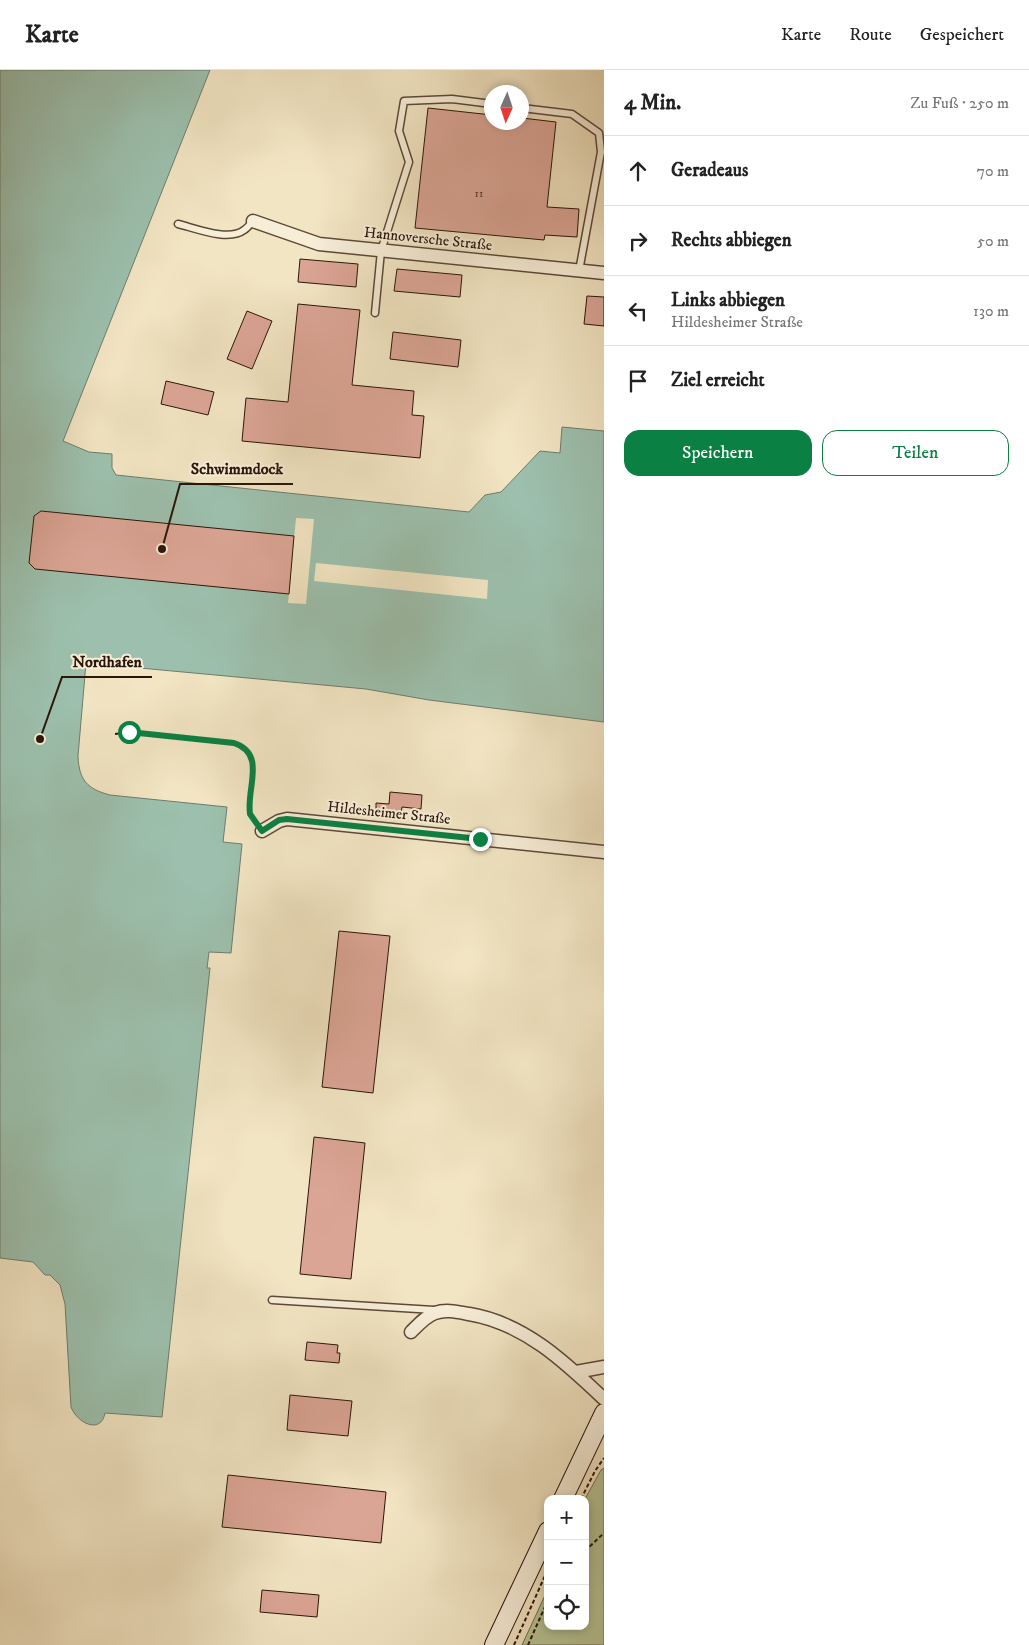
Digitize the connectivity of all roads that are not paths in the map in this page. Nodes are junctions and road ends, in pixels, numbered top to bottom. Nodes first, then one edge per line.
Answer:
1 (484, 103) edge
2 (529, 109) edge
3 (253, 221) joint
4 (178, 224) dead end
5 (382, 251) junction
6 (579, 271) junction
7 (604, 273) edge
8 (375, 313) dead end
9 (262, 831) road end
10 (604, 852) edge
11 (272, 1300) dead end
12 (445, 1311) junction
13 (411, 1332) dead end
14 (604, 1367) edge
15 (576, 1372) junction
16 (604, 1398) edge
17 (604, 1413) edge
18 (565, 1495) edge
19 (544, 1539) edge
20 (494, 1645) edge

1 - 5 lane
2 - 6 lane
3 - 4 lane
3 - 5 street, Hannoversche Straße
5 - 6 street, Hannoversche Straße
5 - 8 lane
6 - 7 street, Hannoversche Straße
9 - 10 street, Hildesheimer Straße
11 - 12 lane
12 - 13 street
12 - 15 street
14 - 15 street
15 - 16 street
17 - 18 main road
19 - 20 main road

